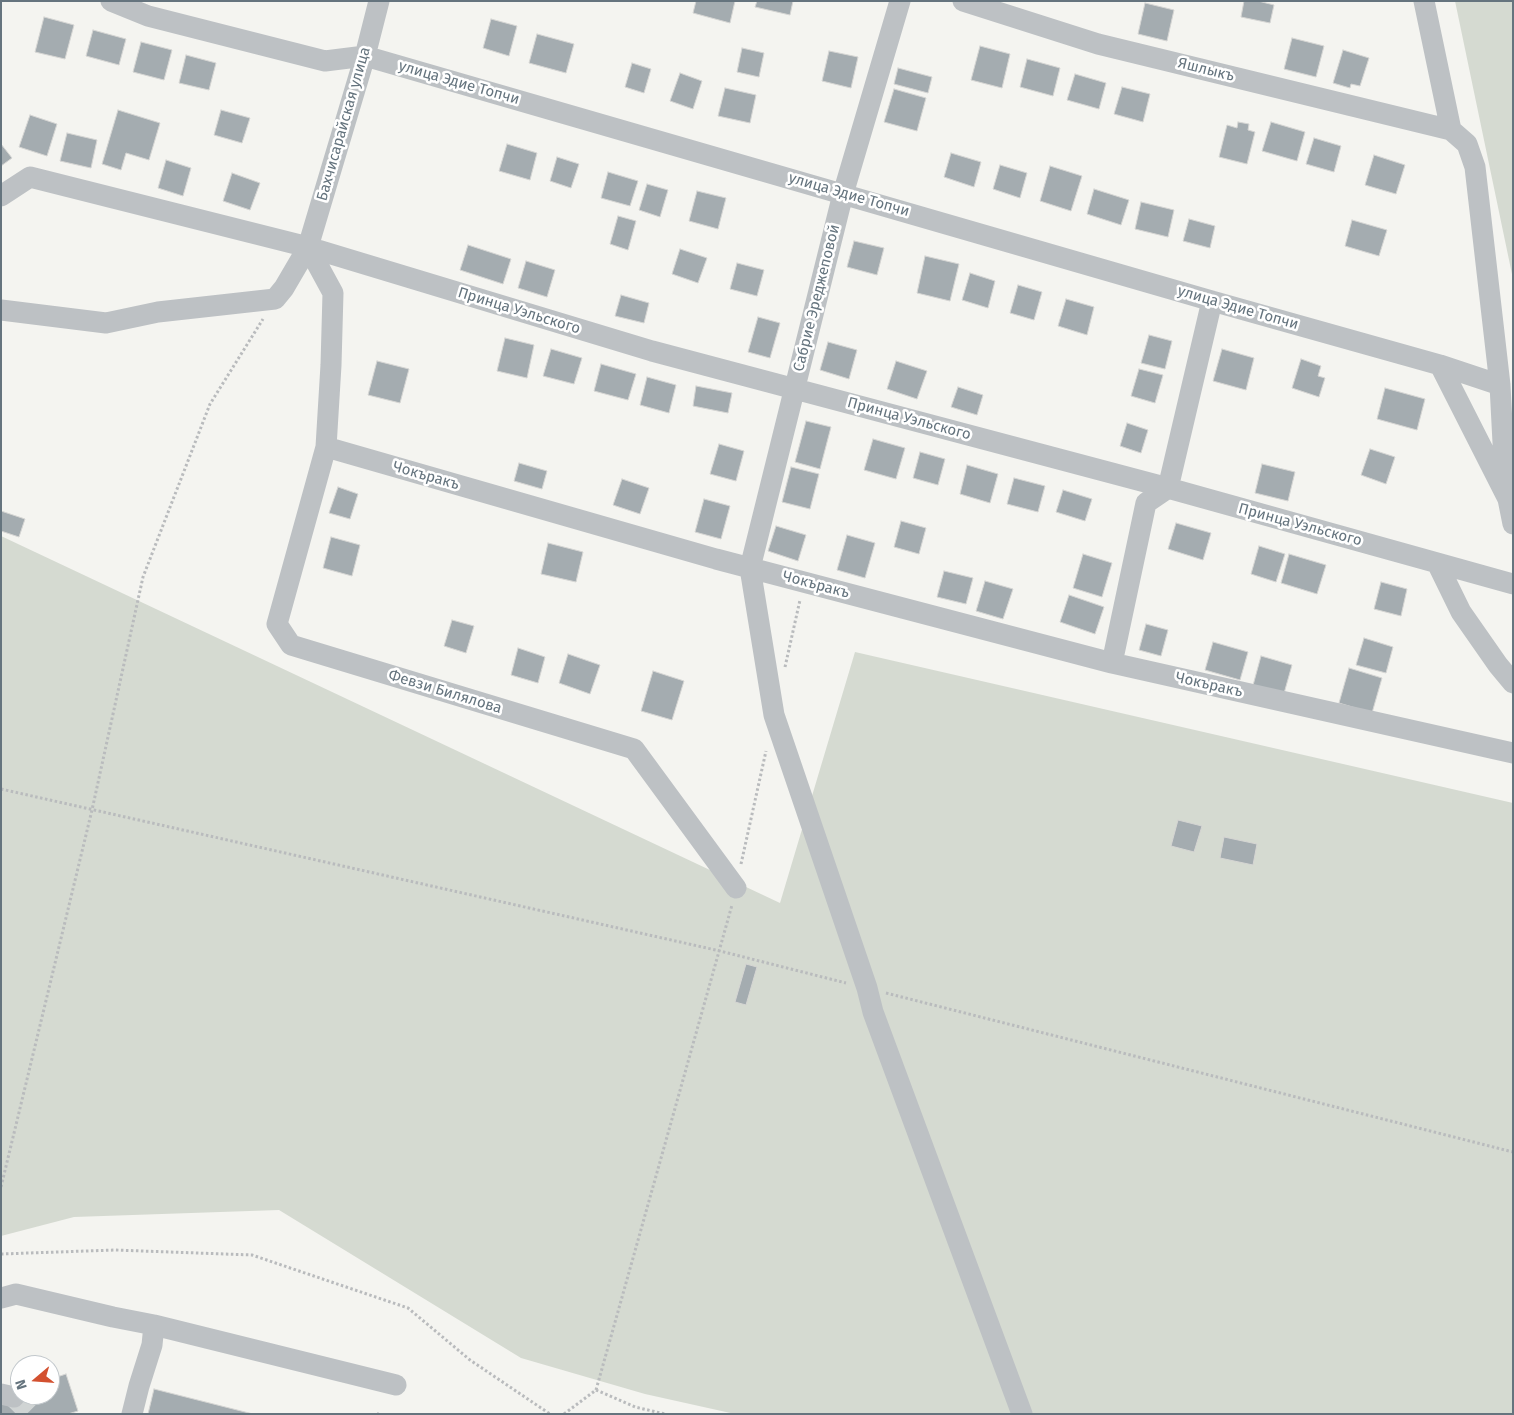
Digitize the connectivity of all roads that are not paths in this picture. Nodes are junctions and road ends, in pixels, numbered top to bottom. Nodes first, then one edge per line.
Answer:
1 (112, 1) edge
2 (380, 1) edge
3 (900, 1) edge
4 (963, 1) edge
5 (1424, 1) edge
6 (365, 56) junction
7 (1451, 130) junction
8 (843, 194) junction
9 (1, 196) edge
10 (308, 247) junction
11 (1212, 301) junction
12 (1, 310) edge
13 (1440, 365) junction
14 (1500, 385) junction
15 (794, 388) junction
16 (326, 448) junction
17 (1168, 488) junction
18 (1508, 499) junction
19 (1513, 524) edge
20 (1437, 563) junction
21 (750, 568) junction
22 (1513, 584) edge
23 (1112, 663) junction
24 (1513, 683) edge
25 (1513, 753) edge
26 (736, 888) road end
27 (1, 1298) edge
28 (154, 1325) junction
29 (396, 1386) dead end
30 (132, 1414) edge
31 (1022, 1414) edge

1 - 6 street, улица Эдие Топчи
2 - 6 street, Бахчисарайская улица
3 - 8 street, Сабрие Эреджеповой
4 - 7 street, Яшлыкъ
5 - 7 street
6 - 8 street, улица Эдие Топчи
6 - 10 street, Бахчисарайская улица
7 - 14 street
8 - 11 street, улица Эдие Топчи
8 - 15 street, Сабрие Эреджеповой
9 - 10 street, Принца Уэльского
10 - 12 street, Бахчисарайская улица
10 - 15 street, Принца Уэльского
10 - 16 street
11 - 13 street, улица Эдие Топчи
11 - 17 street
13 - 14 street, улица Эдие Топчи
13 - 18 street
14 - 18 street
15 - 17 street, Принца Уэльского
15 - 21 street, Сабрие Эреджеповой
16 - 21 street, Чокъракъ
16 - 26 street, Февзи Билялова
17 - 20 street, Принца Уэльского
17 - 23 street
18 - 19 street
20 - 22 street, Принца Уэльского
20 - 24 street
21 - 23 street, Чокъракъ
21 - 31 street
23 - 25 street, Чокъракъ
27 - 28 street
28 - 29 street
28 - 30 street

